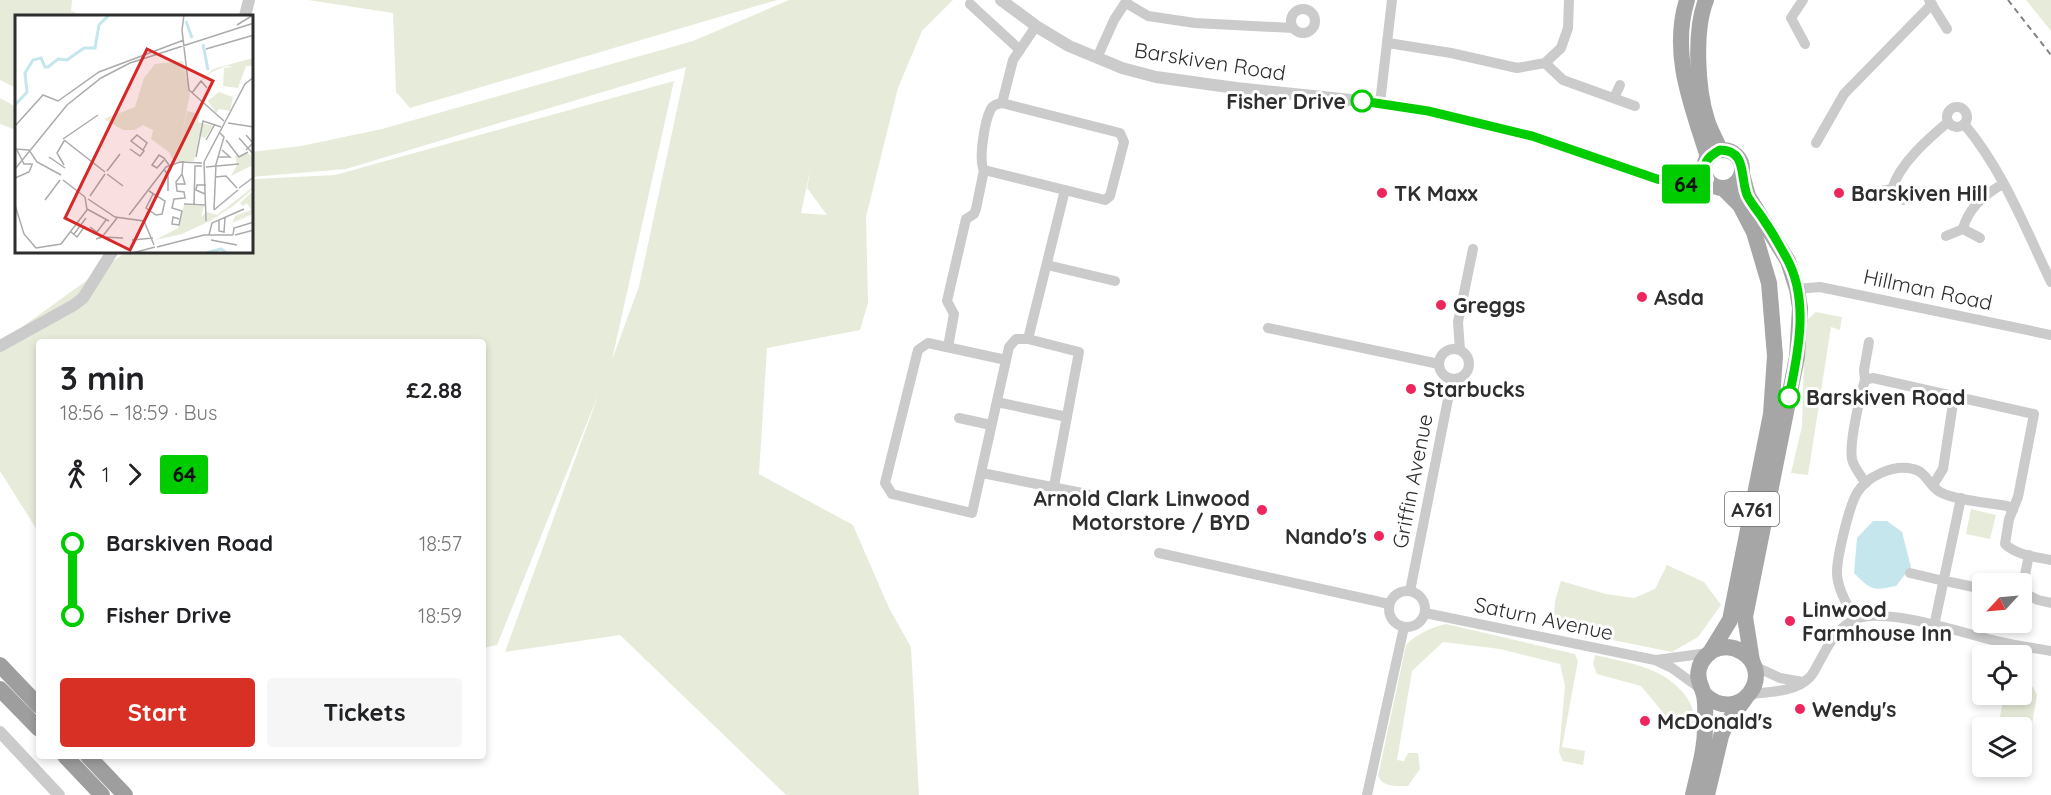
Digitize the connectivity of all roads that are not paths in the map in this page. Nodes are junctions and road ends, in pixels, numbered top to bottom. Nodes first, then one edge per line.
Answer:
1 (249, 0) edge
2 (1001, 0) edge
3 (1392, 0) edge
4 (1569, 0) edge
5 (1687, 0) edge
6 (1706, 0) edge
7 (1803, 0) edge
8 (1126, 1) edge
9 (1930, 2) edge
10 (970, 4) dead end
11 (245, 15) edge
12 (1036, 26) junction
13 (1293, 28) dead end
14 (1947, 29) dead end
15 (1388, 43) junction
16 (1805, 44) dead end
17 (1020, 50) junction
18 (1097, 58) junction
19 (1545, 63) junction
20 (1620, 85) dead end
21 (1614, 98) junction
22 (1002, 103) junction
23 (1380, 104) junction
24 (1635, 106) dead end
25 (1948, 122) junction
26 (1964, 124) junction
27 (1816, 143) dead end
28 (1714, 153) junction
29 (984, 170) junction
30 (1742, 174) junction
31 (1707, 179) junction
32 (2003, 184) junction
33 (1723, 188) junction
34 (1892, 189) junction
35 (1065, 190) junction
36 (1876, 192) dead end
37 (1903, 200) dead end
38 (1963, 229) junction
39 (1946, 236) dead end
40 (1980, 238) dead end
41 (1473, 249) dead end
42 (111, 254) edge
43 (1047, 265) junction
44 (1115, 281) dead end
45 (2051, 282) edge
46 (1797, 289) junction
47 (1268, 328) dead end
48 (2051, 335) edge
49 (1028, 339) junction
50 (1869, 342) dead end
51 (0, 346) edge
52 (948, 347) junction
53 (1460, 350) junction
54 (1006, 360) junction
55 (1439, 364) junction
56 (1452, 379) junction
57 (1865, 380) junction
58 (1954, 397) junction
59 (997, 402) junction
60 (1778, 416) junction
61 (1067, 417) junction
62 (959, 418) dead end
63 (991, 425) junction
64 (982, 473) junction
65 (1866, 483) junction
66 (1933, 485) junction
67 (1054, 486) junction
68 (1087, 494) dead end
69 (1961, 498) junction
70 (2013, 510) junction
71 (1159, 553) dead end
72 (2029, 555) junction
73 (2051, 560) edge
74 (1910, 573) dead end
75 (2026, 573) edge
76 (1947, 581) junction
77 (1972, 587) edge
78 (1410, 591) junction
79 (2032, 597) edge
80 (1741, 601) junction
81 (2051, 603) edge
82 (1389, 604) junction
83 (1425, 613) junction
84 (1854, 619) junction
85 (1934, 626) junction
86 (1404, 627) junction
87 (2051, 651) edge
88 (1710, 652) junction
89 (1655, 660) junction
90 (1753, 664) junction
91 (0, 665) edge
92 (1803, 682) junction
93 (0, 689) edge
94 (1702, 691) junction
95 (1749, 695) junction
96 (36, 703) edge
97 (36, 726) edge
98 (0, 732) edge
99 (68, 759) edge
100 (91, 759) edge
101 (59, 795) edge
102 (102, 795) edge
103 (125, 795) edge
104 (1367, 795) edge
105 (1693, 795) edge
106 (1707, 795) edge

1 - 11 street
2 - 12 street, Barskiven Road
3 - 15 street
4 - 19 street
5 - 28 main road
6 - 28 main road
7 - 16 street
8 - 13 street
8 - 18 street
9 - 14 street
9 - 27 street
10 - 17 street
12 - 17 street
12 - 18 street, Barskiven Road
15 - 19 street
15 - 23 street
17 - 22 street
18 - 23 street, Barskiven Road
19 - 21 street
20 - 21 street
21 - 24 street
22 - 29 street
22 - 35 street
23 - 31 street, Barskiven Road
25 - 26 street
25 - 26 street
25 - 34 street
26 - 32 street
28 - 30 main road, A761
28 - 31 main road
29 - 35 street
29 - 52 street
30 - 33 main road
30 - 46 main road, A761
31 - 33 main road, A761
32 - 38 street
32 - 45 street
33 - 60 main road, A761
34 - 36 street
34 - 37 street
35 - 43 street
38 - 39 street
38 - 40 street
41 - 53 street
42 - 51 street
43 - 44 street
43 - 49 street
46 - 48 street, Hillman Road
46 - 60 main road, A761
47 - 55 street
49 - 54 street
49 - 61 street
50 - 57 street
52 - 54 street
52 - 64 street
53 - 55 street
53 - 56 street
54 - 59 street
55 - 56 street
56 - 78 street, Griffin Avenue
57 - 58 street
57 - 65 street
58 - 66 street
58 - 70 street
59 - 61 street
59 - 63 street
60 - 80 main road, A761
61 - 67 street
62 - 63 street
63 - 64 street
64 - 67 street
65 - 66 street
65 - 84 street
66 - 69 street
67 - 68 street
69 - 70 street
69 - 76 street
70 - 72 street
71 - 82 street
72 - 73 street
72 - 75 street
74 - 76 street
76 - 77 street
76 - 85 street
78 - 82 street
78 - 83 street
79 - 81 street
80 - 88 main road, A761
80 - 90 main road, A761
82 - 86 street
83 - 86 street
83 - 89 street, Saturn Avenue
84 - 85 street
84 - 92 street
85 - 87 street
86 - 104 street
88 - 89 street, Saturn Avenue
88 - 90 main road
88 - 94 main road
89 - 94 street, Saturn Avenue
90 - 92 street
90 - 95 main road
91 - 96 highway
92 - 95 street
93 - 97 highway
94 - 95 main road
94 - 105 main road
95 - 106 main road
98 - 101 street
99 - 102 highway
100 - 103 highway

